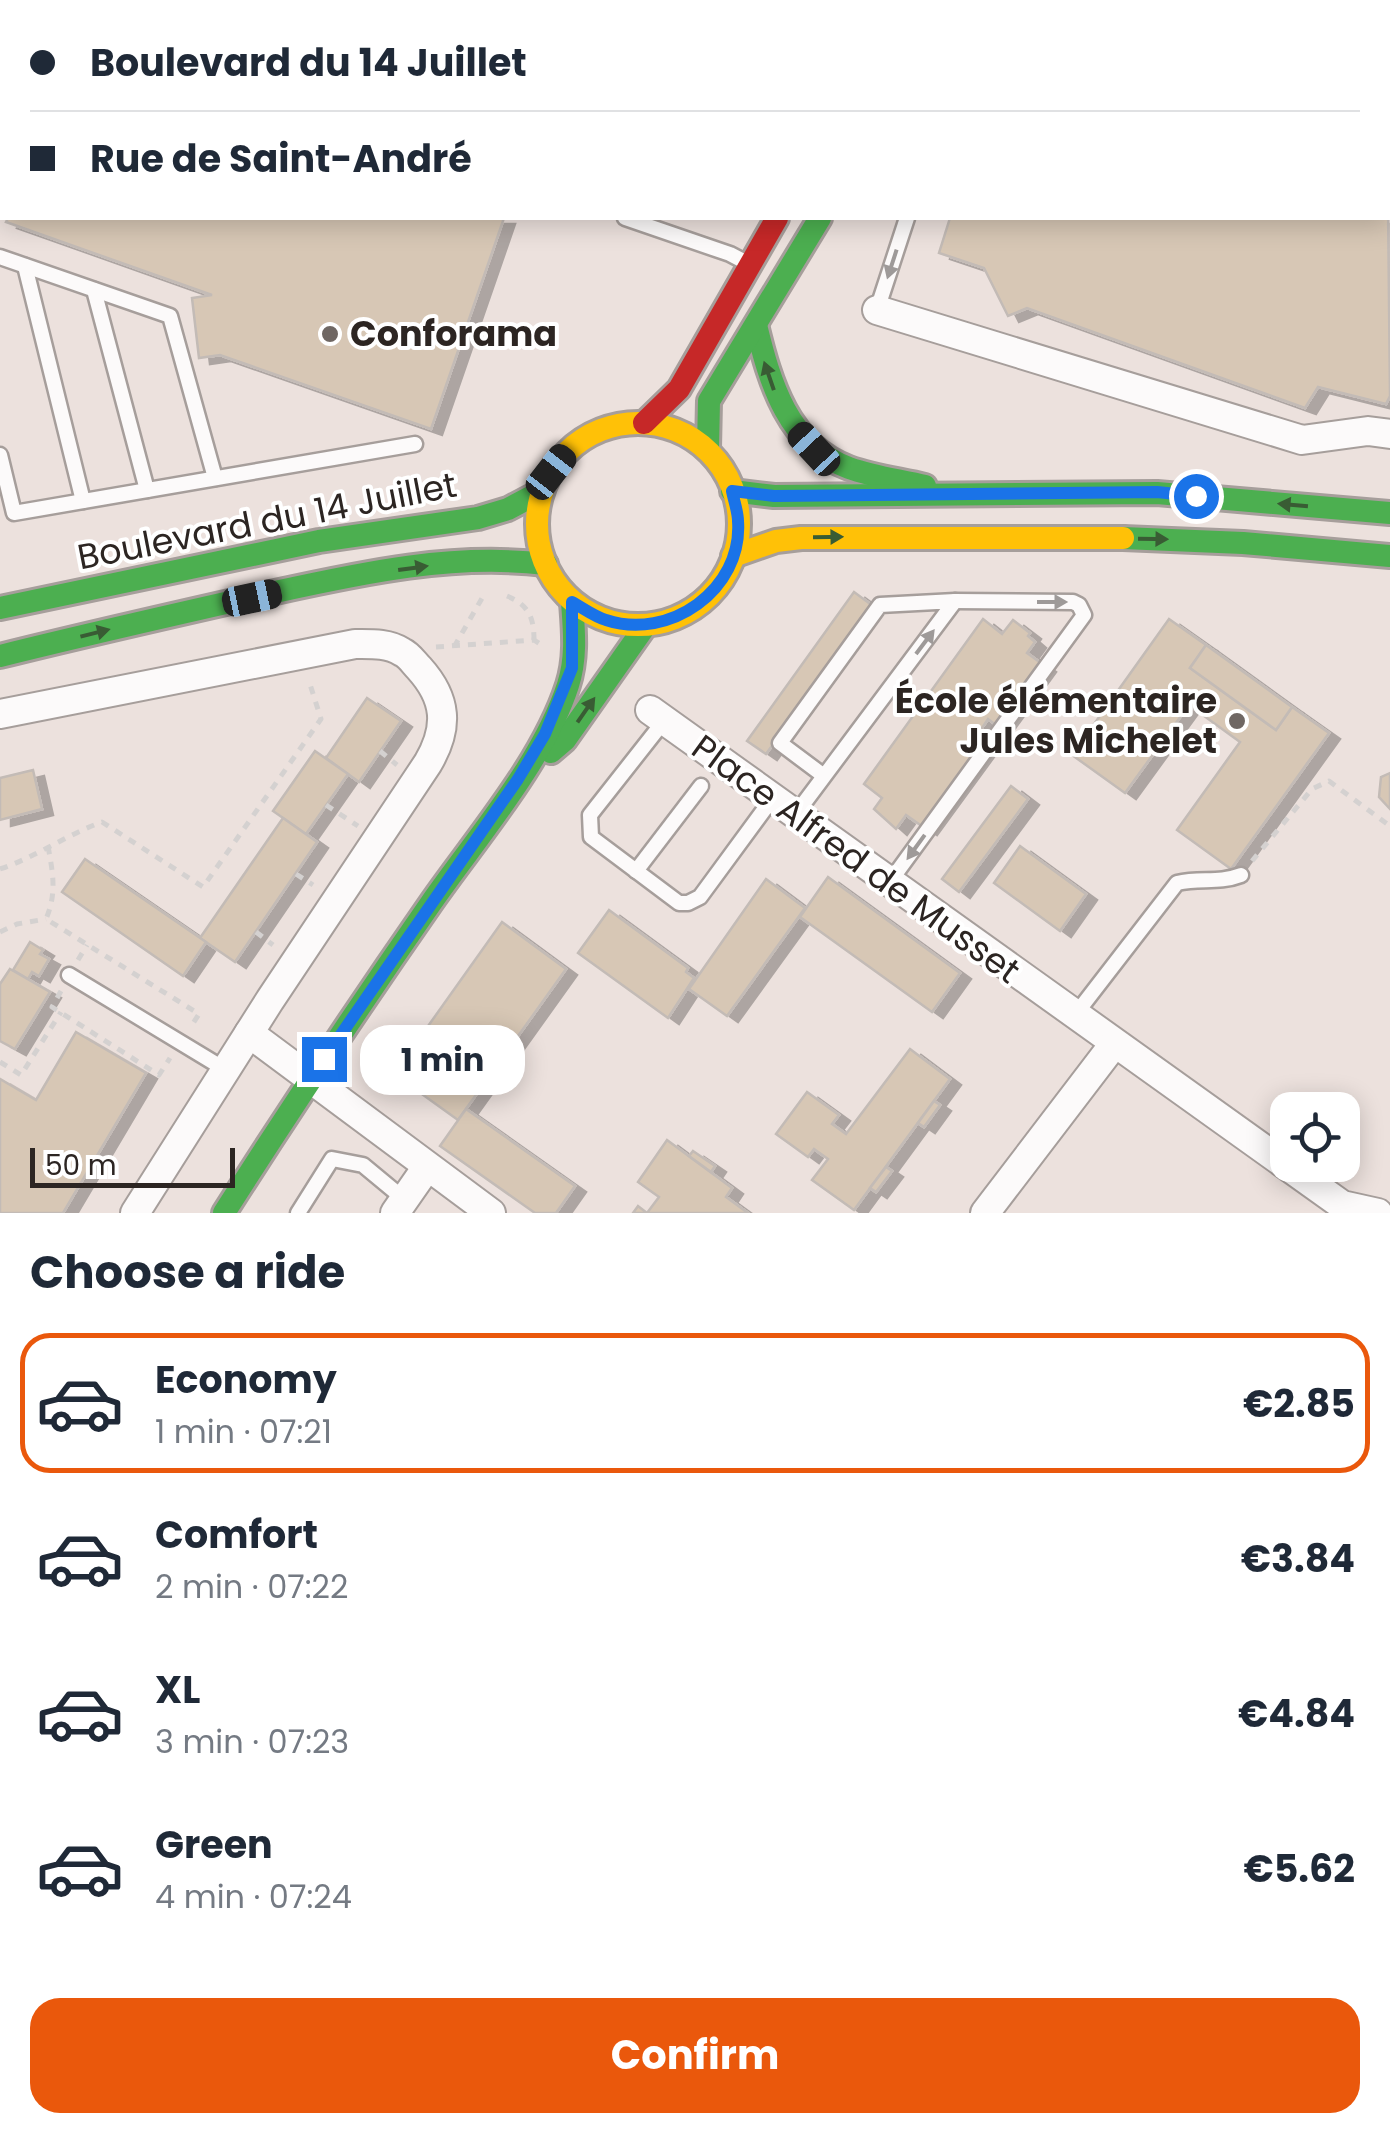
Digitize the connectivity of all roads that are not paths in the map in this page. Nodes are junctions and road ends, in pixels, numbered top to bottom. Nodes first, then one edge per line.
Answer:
1 (631, 220) edge
2 (657, 220) edge
3 (775, 220) edge
4 (819, 220) edge
5 (906, 220) edge
6 (682, 238) junction
7 (0, 257) edge
8 (750, 264) junction
9 (25, 266) junction
10 (784, 279) junction
11 (94, 290) junction
12 (877, 310) joint
13 (756, 325) junction
14 (644, 423) junction
15 (1390, 434) edge
16 (415, 444) dead end
17 (708, 448) junction
18 (0, 455) edge
19 (215, 478) junction
20 (147, 490) junction
21 (542, 491) junction
22 (732, 491) junction
23 (957, 494) junction
24 (84, 501) junction
25 (1390, 513) edge
26 (733, 556) junction
27 (1390, 556) edge
28 (546, 564) junction
29 (572, 602) junction
30 (955, 602) junction
31 (0, 608) edge
32 (646, 625) junction
33 (0, 656) edge
34 (0, 714) edge
35 (657, 716) joint
36 (824, 776) junction
37 (518, 779) junction
38 (700, 786) dead end
39 (772, 799) junction
40 (795, 815) junction
41 (636, 871) junction
42 (1241, 875) road end
43 (890, 883) junction
44 (70, 976) dead end
45 (1069, 1012) junction
46 (249, 1032) junction
47 (1114, 1044) junction
48 (226, 1070) junction
49 (311, 1079) junction
50 (427, 1167) junction
51 (400, 1206) edge
52 (135, 1213) edge
53 (224, 1213) edge
54 (298, 1213) edge
55 (491, 1213) edge
56 (985, 1213) edge
57 (1378, 1213) edge

1 - 6 lane
2 - 6 lane
3 - 8 main road
4 - 10 main road
5 -> 12 lane
6 - 8 lane
7 - 9 lane
8 - 10 lane
8 - 14 main road
9 - 11 lane
9 - 24 lane
10 - 13 main road
11 - 19 lane
11 - 20 lane
12 - 15 street
13 - 17 main road
23 -> 13 main road
14 - 17 main road
14 - 21 main road
16 - 19 lane
17 - 22 main road
18 - 24 lane
19 - 20 lane
20 - 24 lane
21 - 28 main road
21 - 31 main road, Boulevard du 14 Juillet
22 - 23 main road
22 - 26 main road
25 -> 23 main road
26 -> 27 main road
26 - 32 main road
28 - 29 main road
33 -> 28 main road, Boulevard du 14 Juillet
29 - 32 main road
29 - 37 main road
36 -> 30 lane
30 - 36 lane
30 -> 43 lane
37 -> 32 main road
34 - 46 street
35 - 39 street, Place Alfred de Musset
35 - 41 lane
36 - 40 lane
37 - 49 main road
38 - 41 lane
39 - 40 street, Place Alfred de Musset
39 - 41 lane
40 - 43 street, Place Alfred de Musset
42 - 45 lane
43 - 45 street, Place Alfred de Musset
44 - 48 lane
45 - 47 street, Place Alfred de Musset
46 - 48 street
46 - 49 street
47 - 56 street
47 - 57 street, Place Alfred de Musset
48 - 52 street
49 - 50 street
49 - 53 main road
50 - 51 street
50 - 55 street
51 - 54 lane

